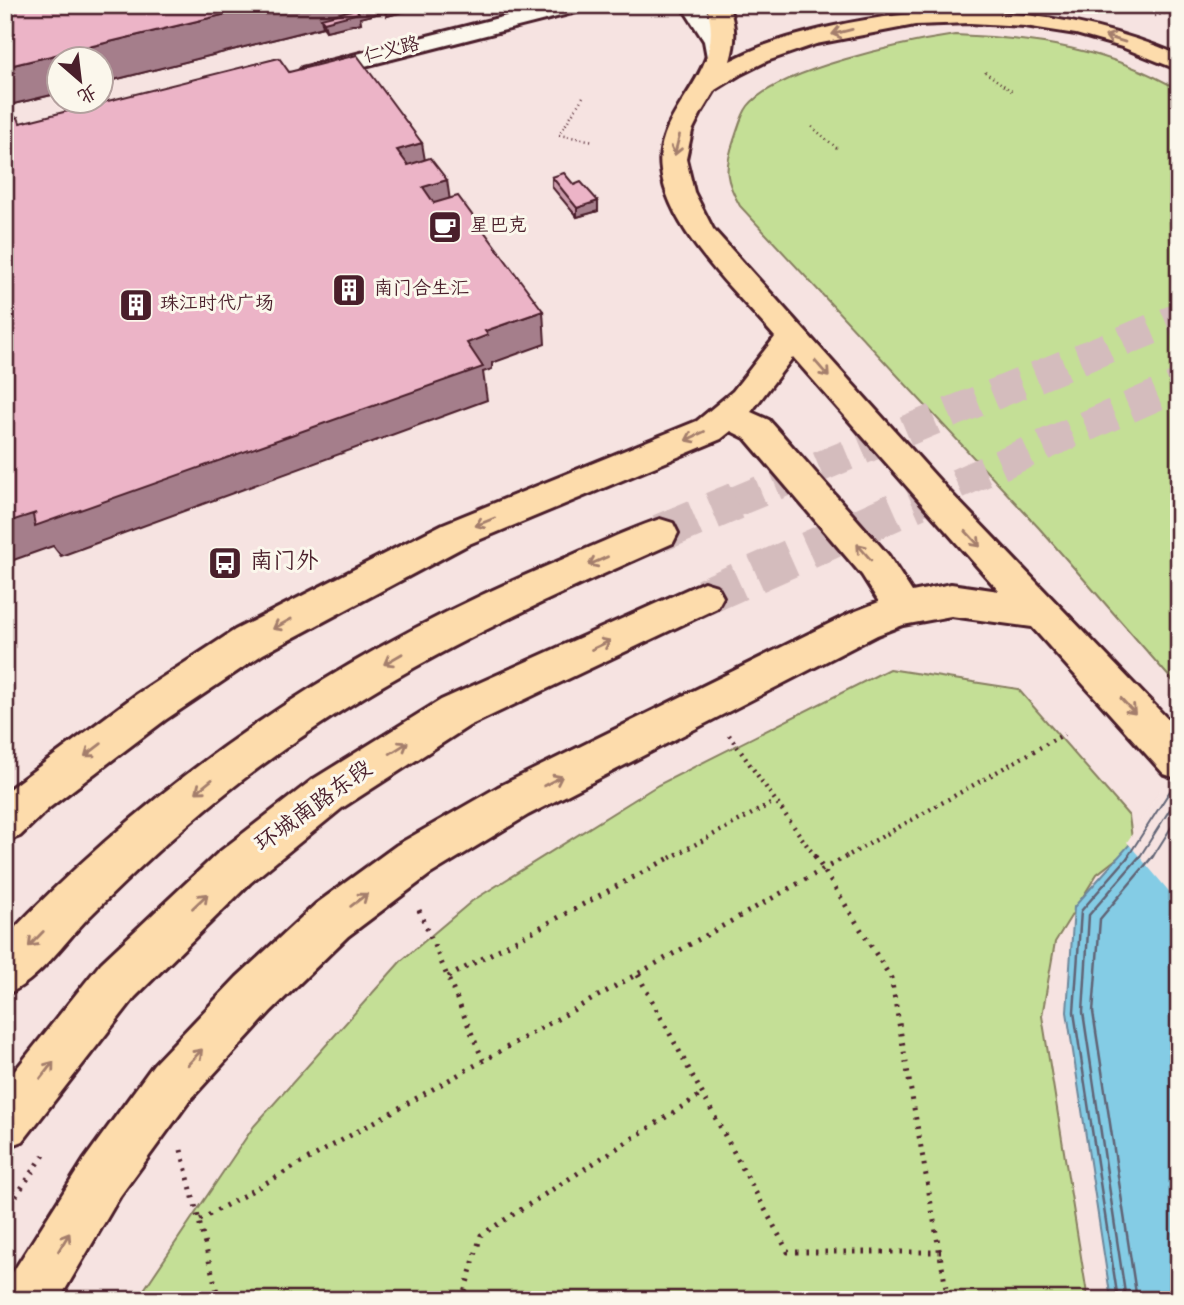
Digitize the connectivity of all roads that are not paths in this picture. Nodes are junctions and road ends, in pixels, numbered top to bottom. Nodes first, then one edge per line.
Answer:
1 (576, 5) edge
2 (692, 5) edge
3 (717, 5) edge
4 (907, 6) edge
5 (953, 16) junction
6 (1179, 63) edge
7 (712, 74) junction
8 (284, 80) edge
9 (792, 335) junction
10 (729, 416) junction
11 (660, 533) tunnel mouth
12 (704, 597) tunnel mouth
13 (900, 610) junction
14 (1042, 613) junction
15 (1169, 749) edge
16 (5, 821) edge
17 (5, 972) edge
18 (5, 1124) edge
19 (28, 1300) edge

1 - 8 street, 仁义路
2 - 7 street
3 - 7 main road
4 - 5 main road
6 -> 5 main road
5 -> 7 main road
7 -> 9 main road
9 - 10 main road
9 -> 14 main road
13 -> 10 main road
10 -> 16 main road
11 -> 17 main road
18 -> 12 main road, 环城南路东段
13 - 14 main road
19 -> 13 main road
14 -> 15 main road

